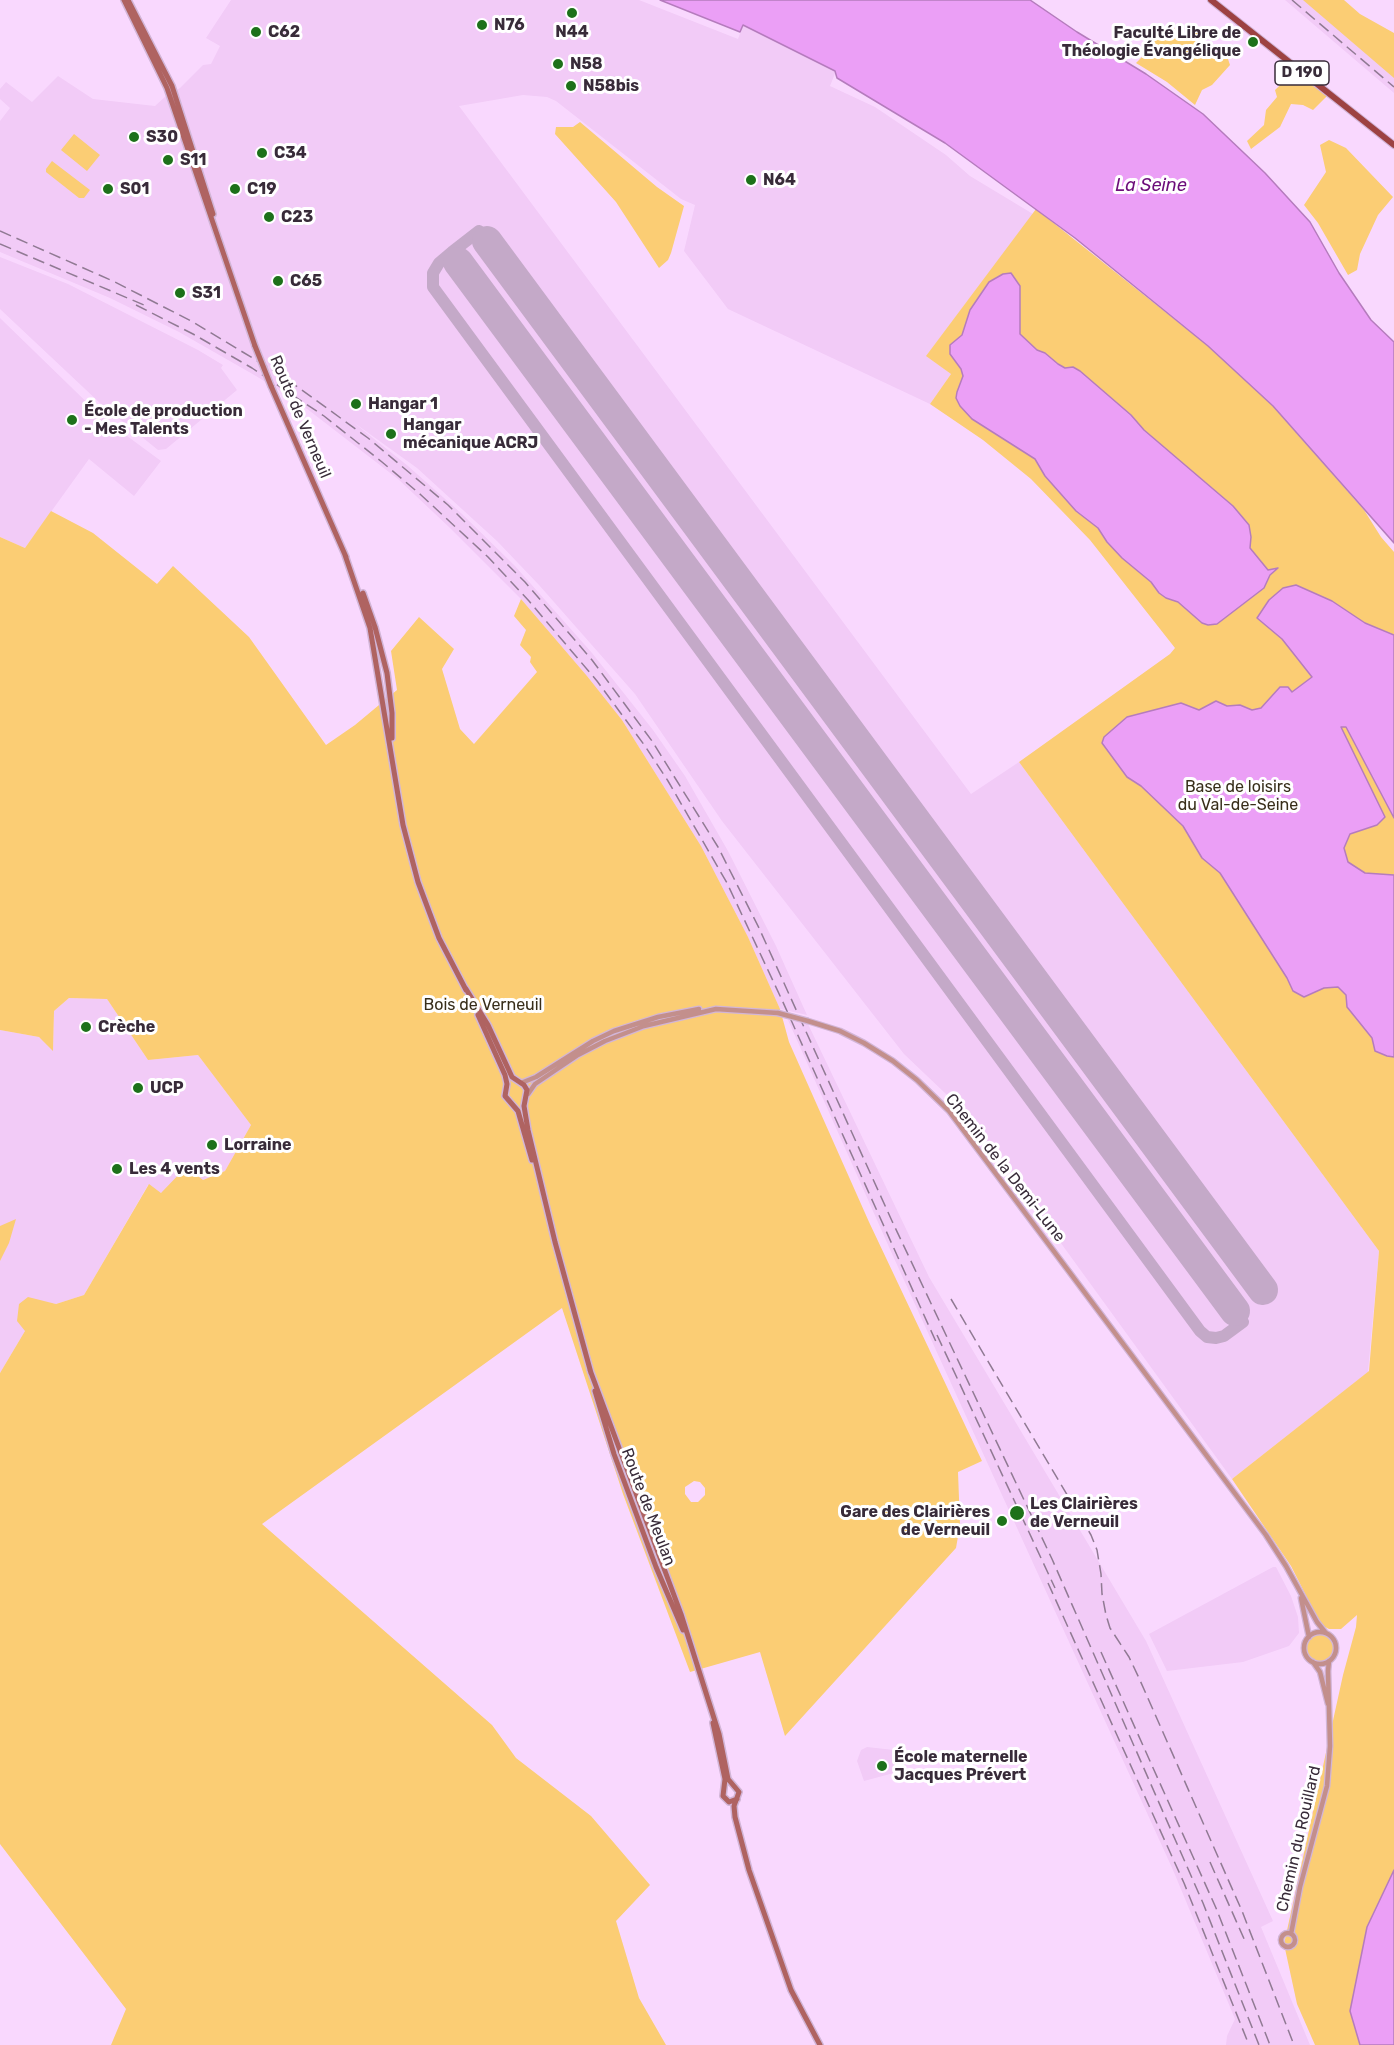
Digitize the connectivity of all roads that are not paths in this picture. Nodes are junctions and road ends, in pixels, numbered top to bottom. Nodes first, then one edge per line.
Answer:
1 (124, 0) edge
2 (128, 0) edge
3 (1210, 0) edge
4 (1394, 145) edge
5 (235, 288) junction
6 (466, 989) junction
7 (716, 1009) junction
8 (519, 1083) junction
9 (506, 1089) junction
10 (527, 1097) junction
11 (512, 1104) junction
12 (544, 1202) junction
13 (1300, 1592) junction
14 (1325, 1632) junction
15 (1309, 1637) junction
16 (1312, 1661) junction
17 (1329, 1661) junction
18 (709, 1701) junction
19 (1330, 1712) junction
20 (734, 1786) junction
21 (724, 1790) junction
22 (738, 1797) junction
23 (728, 1802) junction
24 (734, 1810) junction
25 (1291, 1934) dead end
26 (818, 2045) edge

1 - 5 main road, Route de Verneuil
2 - 5 main road, Route de Verneuil
3 - 4 main road, D 190
5 - 6 main road, Route de Verneuil, bridge
6 - 8 main road, Route de Verneuil
6 - 9 main road, Route de Verneuil
7 - 8 street
7 - 10 street, Chemin de la Demi-Lune
7 - 13 street, Chemin de la Demi-Lune, bridge
8 - 9 main road
8 - 10 main road
9 - 11 main road
10 - 11 main road
10 - 12 main road, Route de Meulan
11 - 12 main road, Route de Meulan
12 - 18 main road, Route de Meulan
13 - 14 street, Chemin de la Demi-Lune
13 - 15 street, Chemin de la Demi-Lune
14 - 15 street
14 - 17 street, Chemin du Rouillard
15 - 16 street, Chemin du Rouillard
16 - 17 street
16 - 19 street, Chemin du Rouillard
17 - 19 street, Chemin du Rouillard
18 - 20 main road, Route de Meulan
18 - 21 main road, Route de Meulan
19 - 25 street, Chemin du Rouillard
20 - 21 main road
20 - 22 main road
21 - 23 main road
22 - 23 main road
22 - 24 main road
23 - 24 main road
24 - 26 main road

